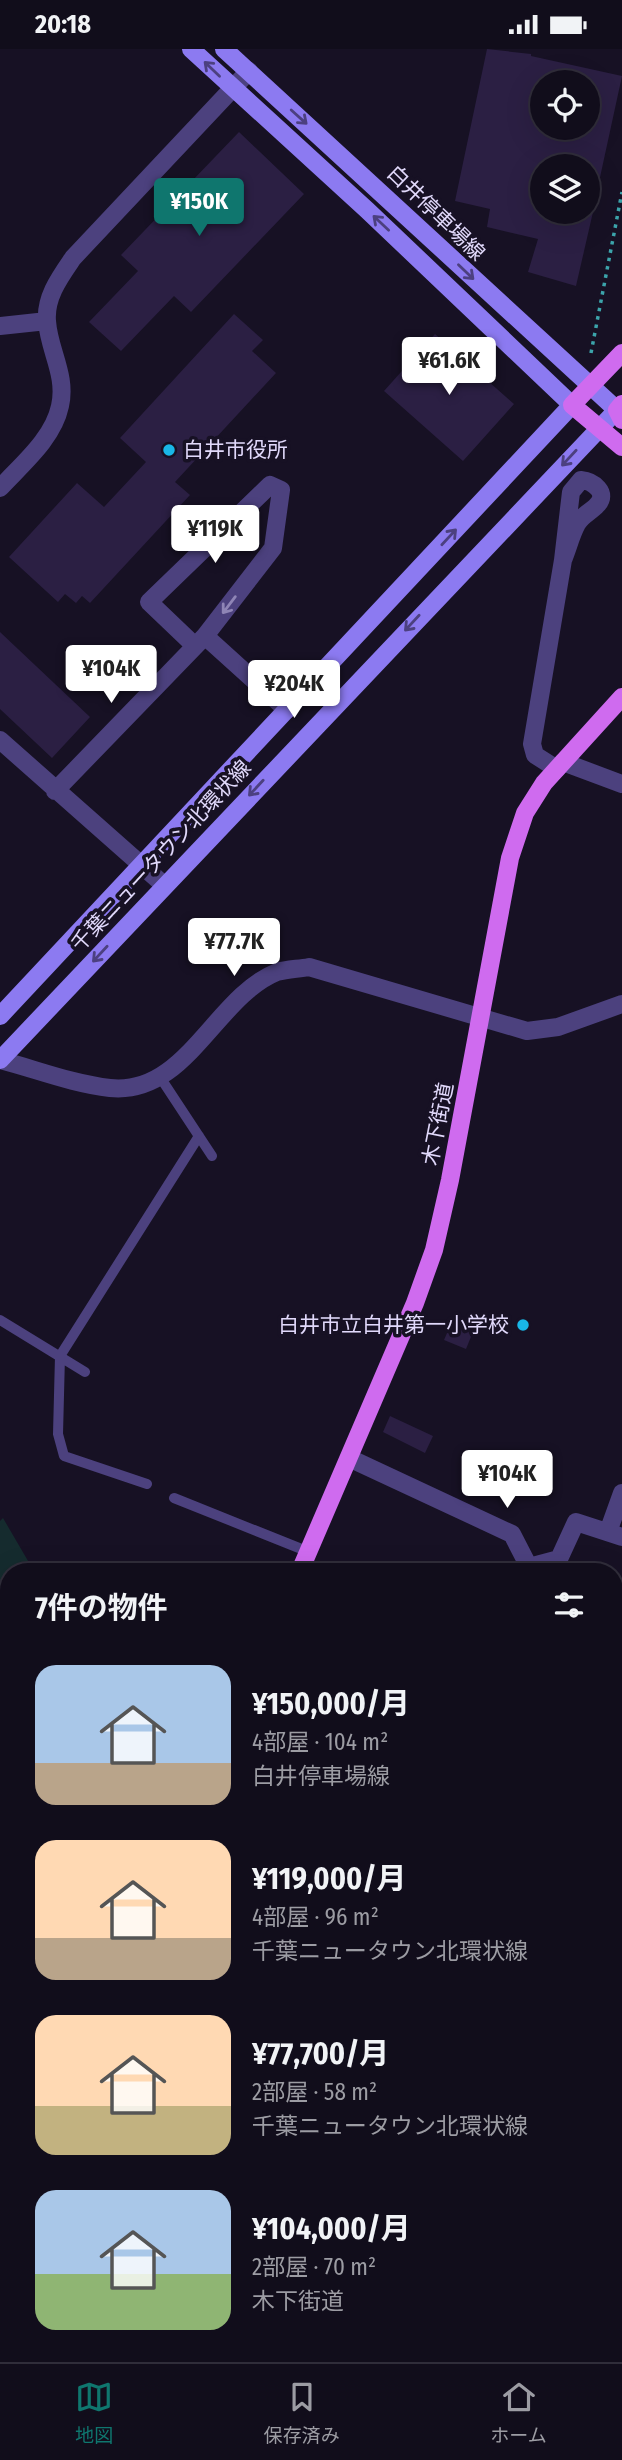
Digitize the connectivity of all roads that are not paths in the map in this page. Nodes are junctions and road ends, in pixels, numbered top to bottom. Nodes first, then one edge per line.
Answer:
1 (191, 49) edge
2 (224, 49) edge
3 (249, 71) junction
4 (232, 89) junction
5 (47, 321) junction
6 (0, 326) edge
7 (622, 353) edge
8 (590, 387) junction
9 (572, 405) junction
10 (620, 411) edge
11 (597, 429) junction
12 (622, 447) edge
13 (0, 488) edge
14 (564, 560) dead end
15 (200, 641) junction
16 (622, 697) edge
17 (287, 710) junction
18 (0, 740) edge
19 (560, 766) junction
20 (622, 784) edge
21 (55, 791) junction
22 (142, 865) junction
23 (164, 885) junction
24 (622, 1003) edge
25 (0, 1016) edge
26 (481, 1019) junction
27 (0, 1060) edge
28 (160, 1077) junction
29 (199, 1136) junction
30 (212, 1156) dead end
31 (0, 1320) edge
32 (60, 1356) junction
33 (85, 1372) dead end
34 (349, 1458) junction
35 (147, 1484) dead end
36 (622, 1493) edge
37 (174, 1498) dead end
38 (615, 1534) edge
39 (309, 1552) junction
40 (304, 1563) edge
41 (526, 1563) edge
42 (547, 1563) edge

4 -> 1 main road
2 - 3 main road, 白井停車場線
3 - 4 street
3 -> 8 main road, 白井停車場線
4 - 5 street
9 -> 4 main road
5 - 6 street
5 - 13 street
7 - 8 main road
8 - 9 main road
8 - 10 main road, 白井停車場線
9 - 11 main road
17 -> 9 main road, 千葉ニュータウン北環状線
10 - 11 main road, 千葉ニュータウン北環状線
11 - 12 main road
11 -> 23 main road, 千葉ニュータウン北環状線
14 - 19 street
15 -> 15 street
15 - 17 street
15 - 21 street
16 - 19 main road, 木下街道
17 - 22 main road, 千葉ニュータウン北環状線
18 - 21 street
19 - 20 street
19 - 26 main road, 木下街道
21 - 22 street
22 - 23 street
22 - 25 main road, 千葉ニュータウン北環状線
23 -> 27 main road, 千葉ニュータウン北環状線
24 - 26 street
26 - 28 street
26 - 34 main road, 木下街道
27 - 28 street
28 - 29 lane
29 - 30 lane
29 - 32 lane
31 - 32 lane
32 - 33 lane
32 - 35 lane
34 - 39 main road, 木下街道
34 - 41 street
36 - 38 street
37 - 39 lane
38 - 42 street
39 - 40 main road, 木下街道

